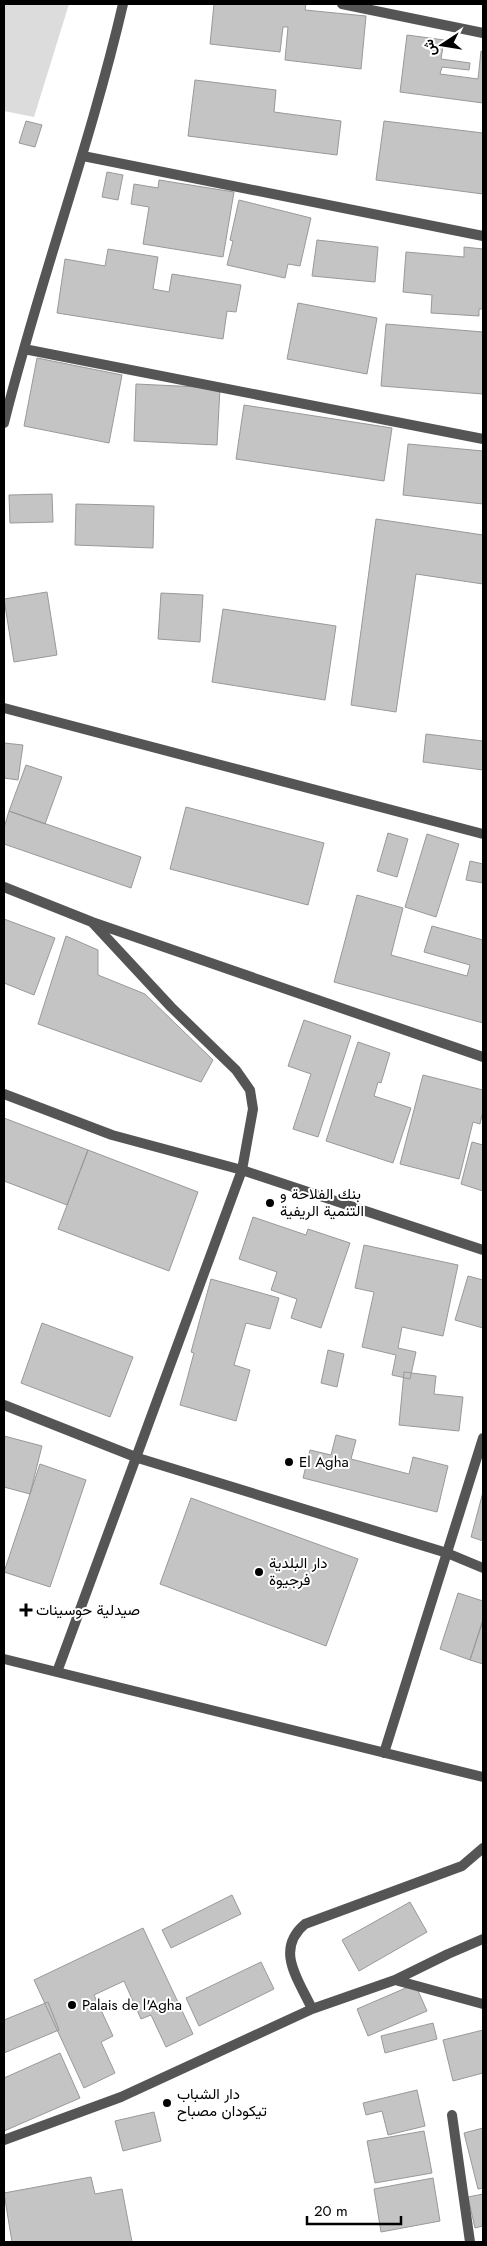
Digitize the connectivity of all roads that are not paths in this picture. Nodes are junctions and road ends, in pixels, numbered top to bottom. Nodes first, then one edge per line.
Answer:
1 (123, 4) edge
2 (342, 4) edge
3 (483, 33) edge
4 (83, 156) junction
5 (483, 236) edge
6 (24, 348) junction
7 (4, 423) edge
8 (483, 439) edge
9 (4, 708) edge
10 (483, 834) edge
11 (4, 887) edge
12 (92, 922) junction
13 (483, 1057) edge
14 (4, 1094) edge
15 (242, 1170) junction
16 (483, 1250) edge
17 (4, 1404) edge
18 (483, 1438) edge
19 (138, 1458) junction
20 (447, 1553) junction
21 (483, 1568) edge
22 (4, 1659) edge
23 (57, 1672) junction
24 (384, 1753) junction
25 (483, 1777) edge
26 (483, 1848) edge
27 (483, 1939) edge
28 (396, 1980) junction
29 (483, 2004) edge
30 (312, 2009) junction
31 (452, 2115) dead end
32 (4, 2140) edge
33 (470, 2242) edge

1 - 4 street
2 - 3 street
4 - 5 street
4 - 6 street
6 - 7 street
6 - 8 street
9 - 10 street
11 - 12 street
12 - 13 street
12 - 15 street
14 - 15 street
15 - 16 street
15 - 19 street
17 - 19 street
18 - 20 street
19 - 20 street
19 - 23 street
20 - 21 street
20 - 24 street
22 - 23 street
23 - 24 street
24 - 25 street
26 - 30 street
27 - 28 street
28 - 29 street
28 - 30 street
30 - 32 street
31 - 33 street

